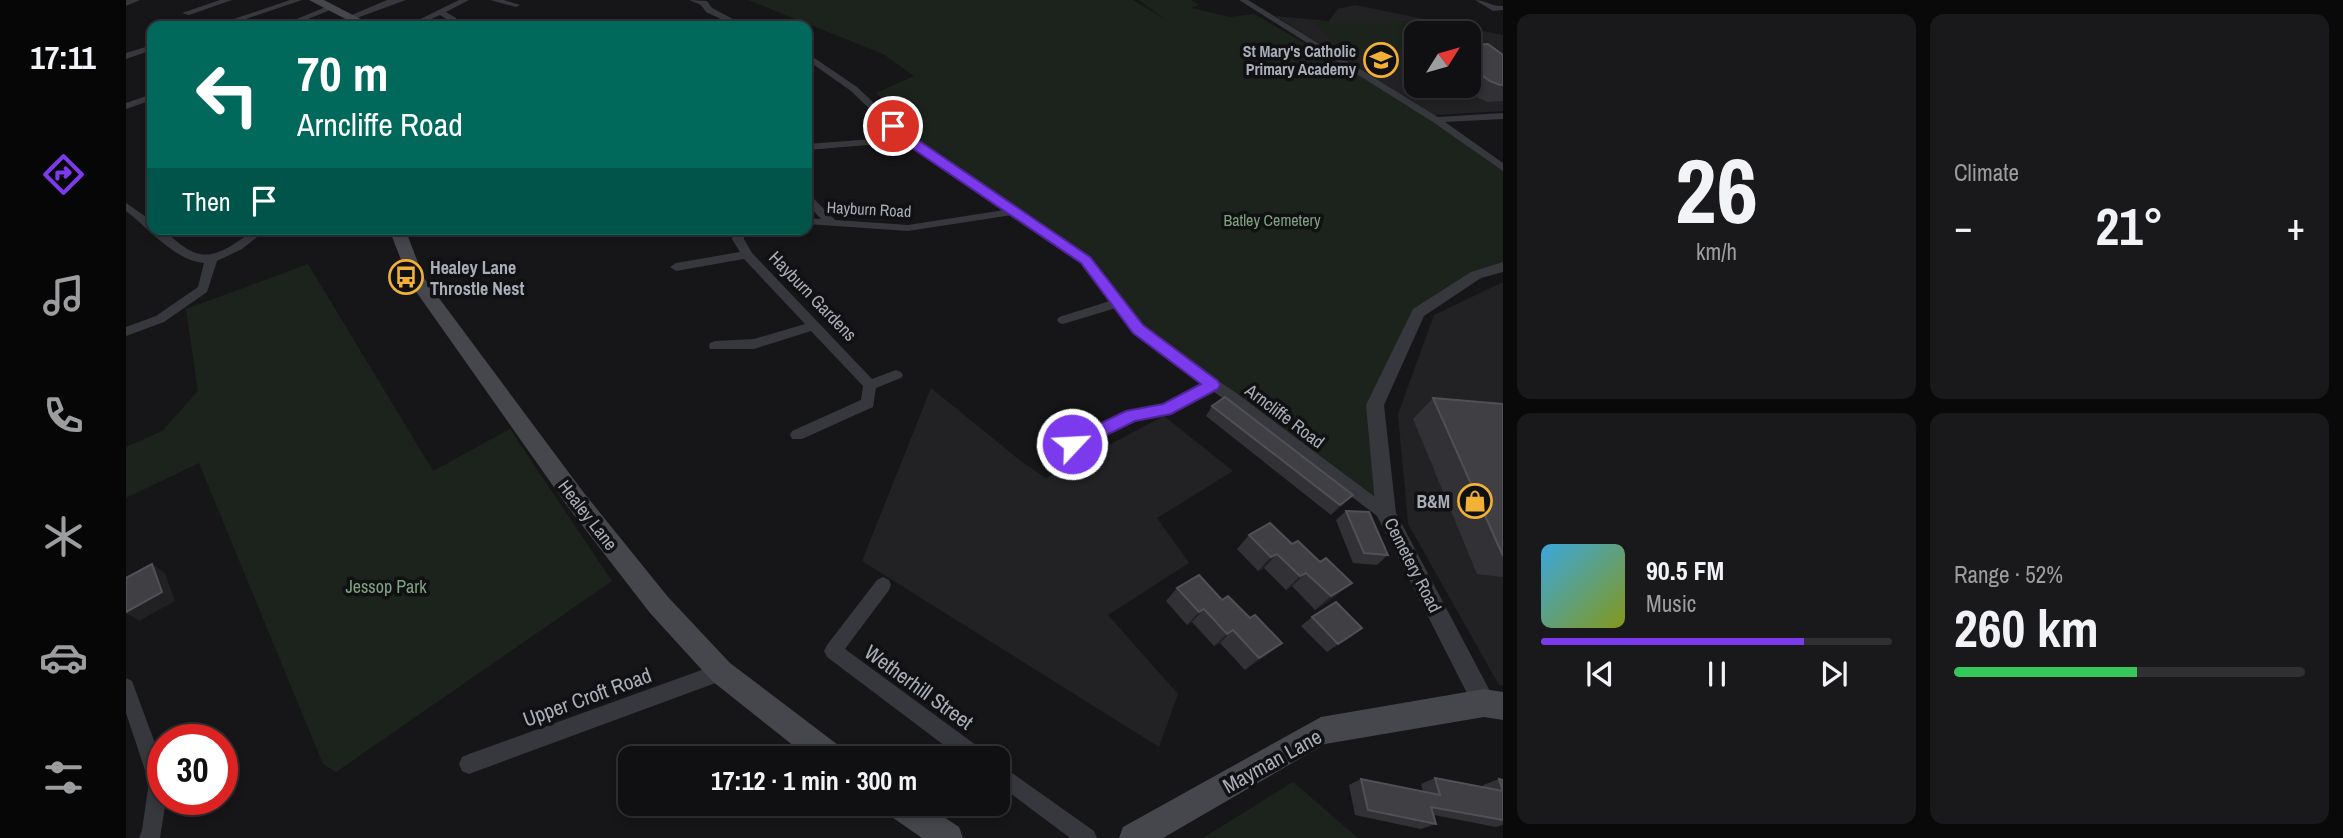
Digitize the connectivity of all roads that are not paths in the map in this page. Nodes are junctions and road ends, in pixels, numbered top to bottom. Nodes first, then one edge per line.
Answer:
1 (135, 0) edge
2 (228, 0) edge
3 (298, 0) edge
4 (315, 0) edge
5 (402, 0) edge
6 (465, 0) edge
7 (494, 0) edge
8 (524, 0) edge
9 (693, 0) edge
10 (1243, 0) edge
11 (1479, 0) edge
12 (126, 2) edge
13 (331, 8) junction
14 (1503, 8) edge
15 (441, 12) junction
16 (186, 13) dead end
17 (351, 18) junction
18 (233, 21) edge
19 (297, 21) edge
20 (357, 21) edge
21 (421, 21) edge
22 (453, 21) edge
23 (732, 21) edge
24 (147, 49) edge
25 (126, 56) edge
26 (812, 60) edge
27 (147, 99) edge
28 (126, 106) edge
29 (1503, 116) edge
30 (1436, 120) junction
31 (906, 139) junction
32 (812, 147) edge
33 (1503, 168) edge
34 (812, 203) edge
35 (126, 206) edge
36 (1012, 212) junction
37 (812, 221) edge
38 (147, 222) edge
39 (832, 223) junction
40 (163, 235) edge
41 (254, 235) edge
42 (399, 235) edge
43 (738, 235) edge
44 (747, 255) junction
45 (211, 260) junction
46 (676, 267) dead end
47 (1503, 267) edge
48 (1119, 303) junction
49 (1063, 320) dead end
50 (815, 325) junction
51 (126, 332) edge
52 (715, 346) dead end
53 (896, 375) dead end
54 (870, 385) junction
55 (1213, 385) junction
56 (797, 435) dead end
57 (1072, 444) dead end
58 (1386, 514) junction
59 (883, 585) dead end
60 (721, 672) junction
61 (126, 687) edge
62 (1494, 704) edge
63 (817, 746) edge
64 (961, 746) edge
65 (469, 764) dead end
66 (1010, 782) edge
67 (915, 816) edge
68 (149, 838) edge
69 (948, 838) edge
70 (1087, 838) edge
71 (1134, 838) edge

1 - 12 street
2 - 16 street
3 - 18 street
4 - 13 main road
5 - 17 street
6 - 15 street
7 - 8 street
9 - 23 street
10 - 30 street
11 - 14 street
13 - 17 main road
13 - 19 street
15 - 21 street
15 - 22 street
17 - 20 main road
24 - 25 street
26 - 31 street, Arncliffe Road
27 - 28 street
29 - 30 street
30 - 33 street
31 - 32 street
31 - 36 street, Arncliffe Road
34 - 39 street
35 - 38 street
36 - 39 street, Hayburn Road
36 - 48 street, Arncliffe Road
37 - 39 street, Hayburn Road
40 - 45 street
41 - 45 street
42 - 60 main road, Healey Lane
43 - 44 street, Hayburn Gardens
44 - 46 street
44 - 50 street, Hayburn Gardens
45 - 51 street
47 - 58 street, Cemetery Road
48 - 49 street
48 - 55 street, Arncliffe Road
50 - 52 street
50 - 54 street, Hayburn Gardens
53 - 54 street
54 - 56 street
55 - 57 street
55 - 58 street, Arncliffe Road
58 - 62 street, Cemetery Road
59 - 64 street, Wetherhill Street
60 - 63 main road, Healey Lane
60 - 65 street, Upper Croft Road
61 - 68 street
62 - 71 main road, Mayman Lane
66 - 70 street
67 - 69 main road

